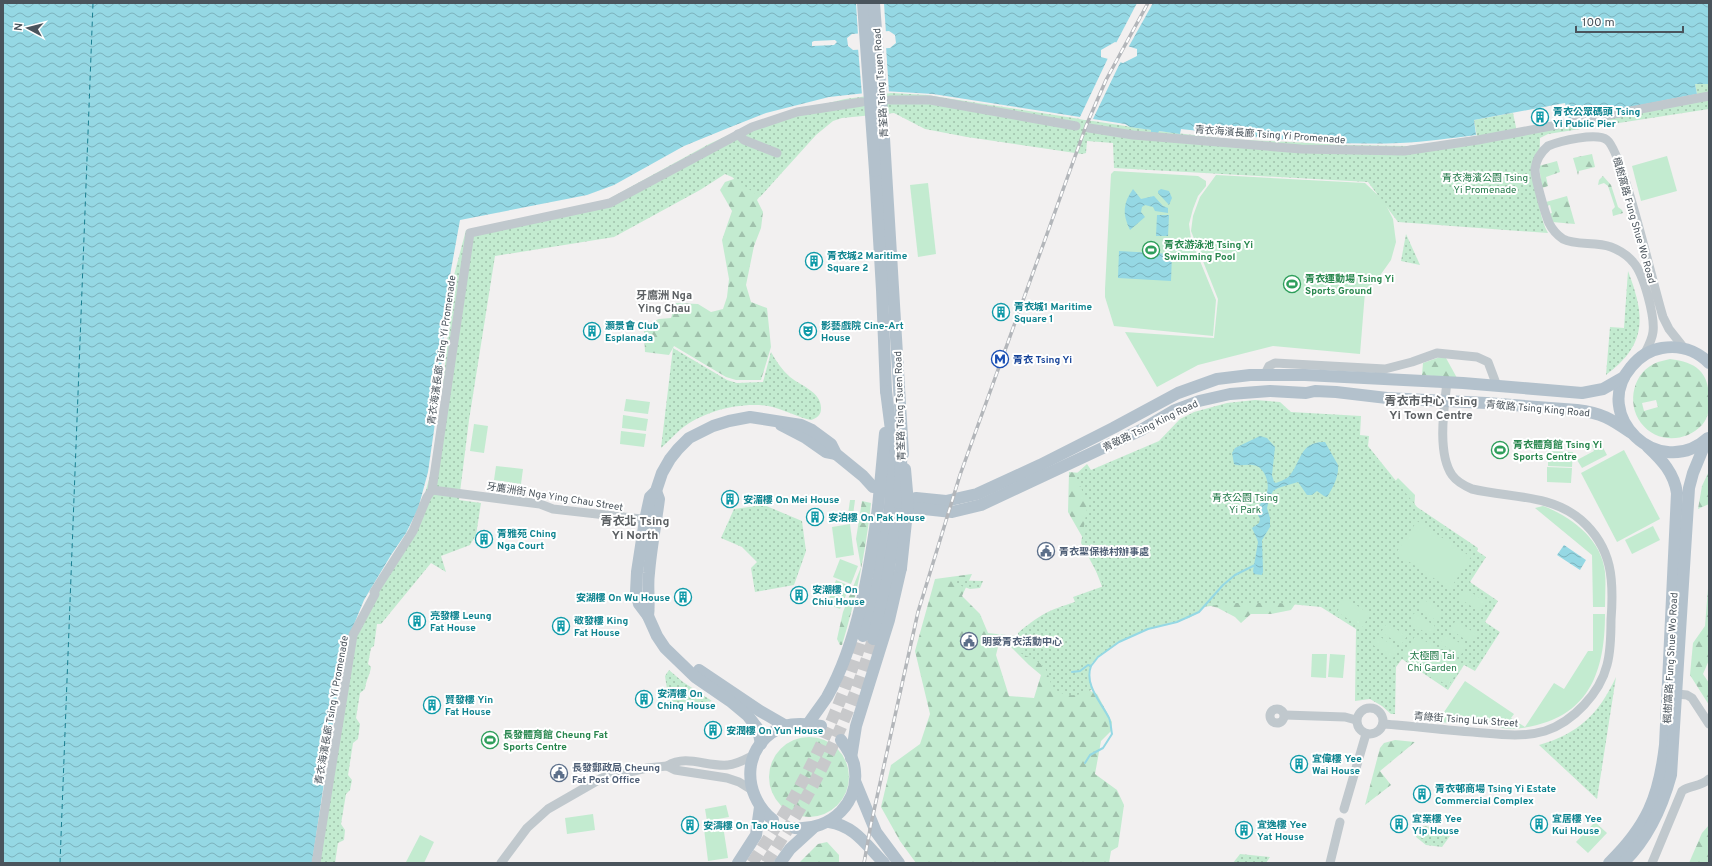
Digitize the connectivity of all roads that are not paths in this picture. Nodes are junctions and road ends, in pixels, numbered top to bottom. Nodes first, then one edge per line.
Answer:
1 (863, 3) edge
2 (874, 3) edge
3 (1709, 96) edge
4 (890, 100) dead end
5 (862, 102) dead end
6 (1076, 126) dead end
7 (1089, 128) dead end
8 (738, 134) junction
9 (777, 153) dead end
10 (1684, 348) junction
11 (1644, 354) junction
12 (1709, 363) edge
13 (1265, 374) junction
14 (1624, 377) junction
15 (1447, 382) junction
16 (1497, 386) junction
17 (1315, 391) junction
18 (886, 392) junction
19 (1445, 400) junction
20 (1127, 427) junction
21 (1630, 432) junction
22 (1708, 438) edge
23 (902, 445) junction
24 (1648, 447) junction
25 (874, 484) dead end
26 (995, 486) junction
27 (1014, 489) junction
28 (432, 490) junction
29 (650, 520) junction
30 (686, 667) junction
31 (1677, 694) junction
32 (1285, 715) dead end
33 (1356, 720) junction
34 (808, 724) junction
35 (1383, 724) junction
36 (1709, 724) edge
37 (786, 726) junction
38 (821, 726) dead end
39 (1366, 734) junction
40 (841, 740) dead end
41 (761, 744) junction
42 (754, 755) junction
43 (851, 758) junction
44 (666, 766) junction
45 (1709, 779) edge
46 (854, 781) junction
47 (752, 790) junction
48 (760, 807) junction
49 (1344, 809) dead end
50 (773, 820) dead end
51 (829, 822) junction
52 (1340, 822) dead end
53 (795, 828) dead end
54 (813, 828) junction
55 (316, 863) edge
56 (501, 863) edge
57 (738, 863) edge
58 (780, 863) edge
59 (884, 863) edge
60 (899, 863) edge
61 (1330, 863) edge
62 (1609, 863) edge
63 (1623, 863) edge
64 (1652, 863) edge

1 - 18 main road, 青荃路 Tsing Tsuen Road, bridge
2 - 23 main road, 青荃路 Tsing Tsuen Road, bridge
3 - 7 street, 青衣海濱長廊 Tsing Yi Promenade
4 - 6 street
5 - 8 street, 青衣海濱長廊 Tsing Yi Promenade
8 - 9 street
8 - 28 street, 青衣海濱長廊 Tsing Yi Promenade
10 - 11 main road
10 - 11 street, 楓樹窩路 Fung Shue Wo Road
10 - 12 main road
11 - 14 main road
13 - 15 main road, 青敬路 Tsing King Road
13 - 16 street
13 - 17 main road
13 - 20 main road, 青敬路 Tsing King Road
14 - 16 main road, 青敬路 Tsing King Road
14 - 21 main road
15 - 16 main road, 青敬路 Tsing King Road
15 - 19 street, 青綠街 Tsing Luk Street
17 - 19 main road, 青敬路 Tsing King Road
17 - 20 main road, 青敬路 Tsing King Road
18 - 23 main road, 青荃路 Tsing Tsuen Road, bridge
18 - 34 main road, bridge
19 - 21 main road, 青敬路 Tsing King Road
19 - 35 street, 青綠街 Tsing Luk Street
20 - 26 main road, 青敬路 Tsing King Road
20 - 27 main road, 青敬路 Tsing King Road
21 - 24 main road, 青敬路 Tsing King Road
22 - 24 main road
22 - 31 main road, 楓樹窩路 Fung Shue Wo Road
23 - 43 main road, bridge
24 - 62 main road, 楓樹窩路 Fung Shue Wo Road
25 - 29 main road
26 - 27 main road
26 - 27 main road, 青敬路 Tsing King Road
28 - 29 street, 牙鷹洲街 Nga Ying Chau Street
28 - 55 street, 青衣海濱長廊 Tsing Yi Promenade
29 - 30 main road
30 - 37 main road
30 - 41 main road
31 - 36 street
31 - 63 main road, 楓樹窩路 Fung Shue Wo Road
32 - 33 street
33 - 35 street
33 - 39 street
34 - 37 main road
34 - 38 main road
35 - 39 street
37 - 41 main road
39 - 49 street
40 - 43 main road
41 - 42 main road
42 - 44 street
42 - 47 main road
43 - 46 main road
44 - 47 street
44 - 56 street
45 - 64 street
46 - 51 main road
46 - 60 main road
47 - 48 main road
48 - 50 main road
48 - 57 main road
51 - 54 main road
51 - 59 main road
52 - 61 street
53 - 54 main road
54 - 58 main road

